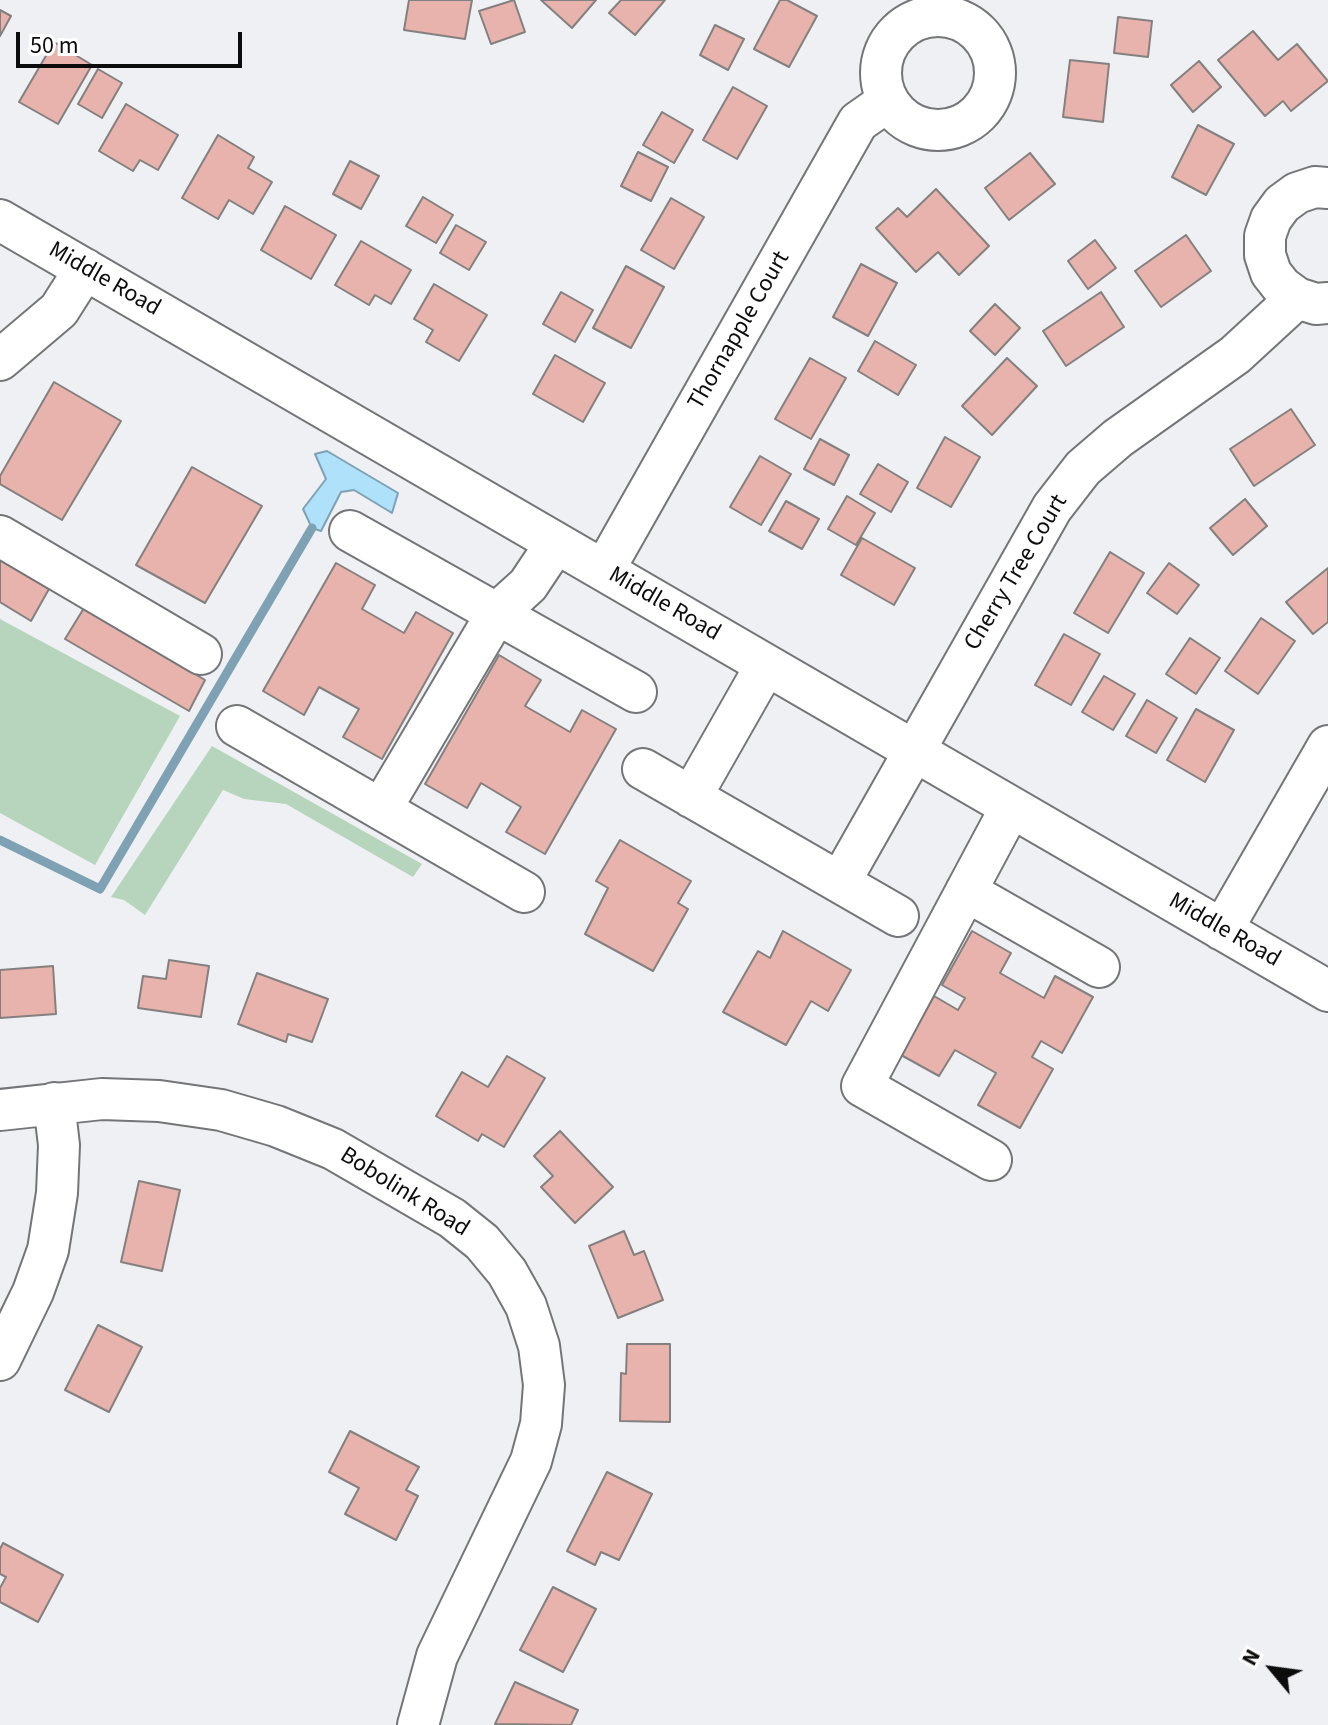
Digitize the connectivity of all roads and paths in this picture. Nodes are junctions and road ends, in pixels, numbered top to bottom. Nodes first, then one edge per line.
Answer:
1 (888, 101) dead end
2 (1328, 188) edge
3 (0, 220) edge
4 (85, 269) junction
5 (1312, 301) edge
6 (0, 360) edge
7 (350, 531) dead end
8 (0, 536) edge
9 (556, 543) junction
10 (604, 570) junction
11 (497, 613) junction
12 (201, 654) dead end
13 (766, 665) junction
14 (636, 692) dead end
15 (237, 726) dead end
16 (1328, 746) edge
17 (913, 750) junction
18 (643, 769) dead end
19 (691, 797) junction
20 (1011, 807) junction
21 (381, 809) junction
22 (840, 882) junction
23 (966, 891) junction
24 (524, 892) dead end
25 (898, 916) dead end
26 (1222, 930) junction
27 (1099, 967) dead end
28 (1328, 991) edge
29 (54, 1103) junction
30 (0, 1110) edge
31 (991, 1160) dead end
32 (0, 1360) edge
33 (418, 1725) edge

1 - 10 street, Thornapple Court
2 - 5 street, Cherry Tree Court
3 - 4 street, Middle Road
4 - 6 street
4 - 9 street, Middle Road
5 - 17 street, Cherry Tree Court
7 - 11 street
8 - 12 street
9 - 10 street, Middle Road
9 - 11 street
10 - 13 street, Middle Road
11 - 14 street
11 - 21 street
13 - 17 street, Middle Road
13 - 19 street
15 - 21 street
16 - 26 street
17 - 20 street, Middle Road
17 - 22 street, Cherry Tree Court
18 - 19 street
19 - 22 street
20 - 23 street
20 - 26 street, Middle Road
21 - 24 street
22 - 25 street
23 - 27 street
23 - 31 street
26 - 28 street, Middle Road
29 - 30 street, Bobolink Road
29 - 32 street
29 - 33 street, Bobolink Road

